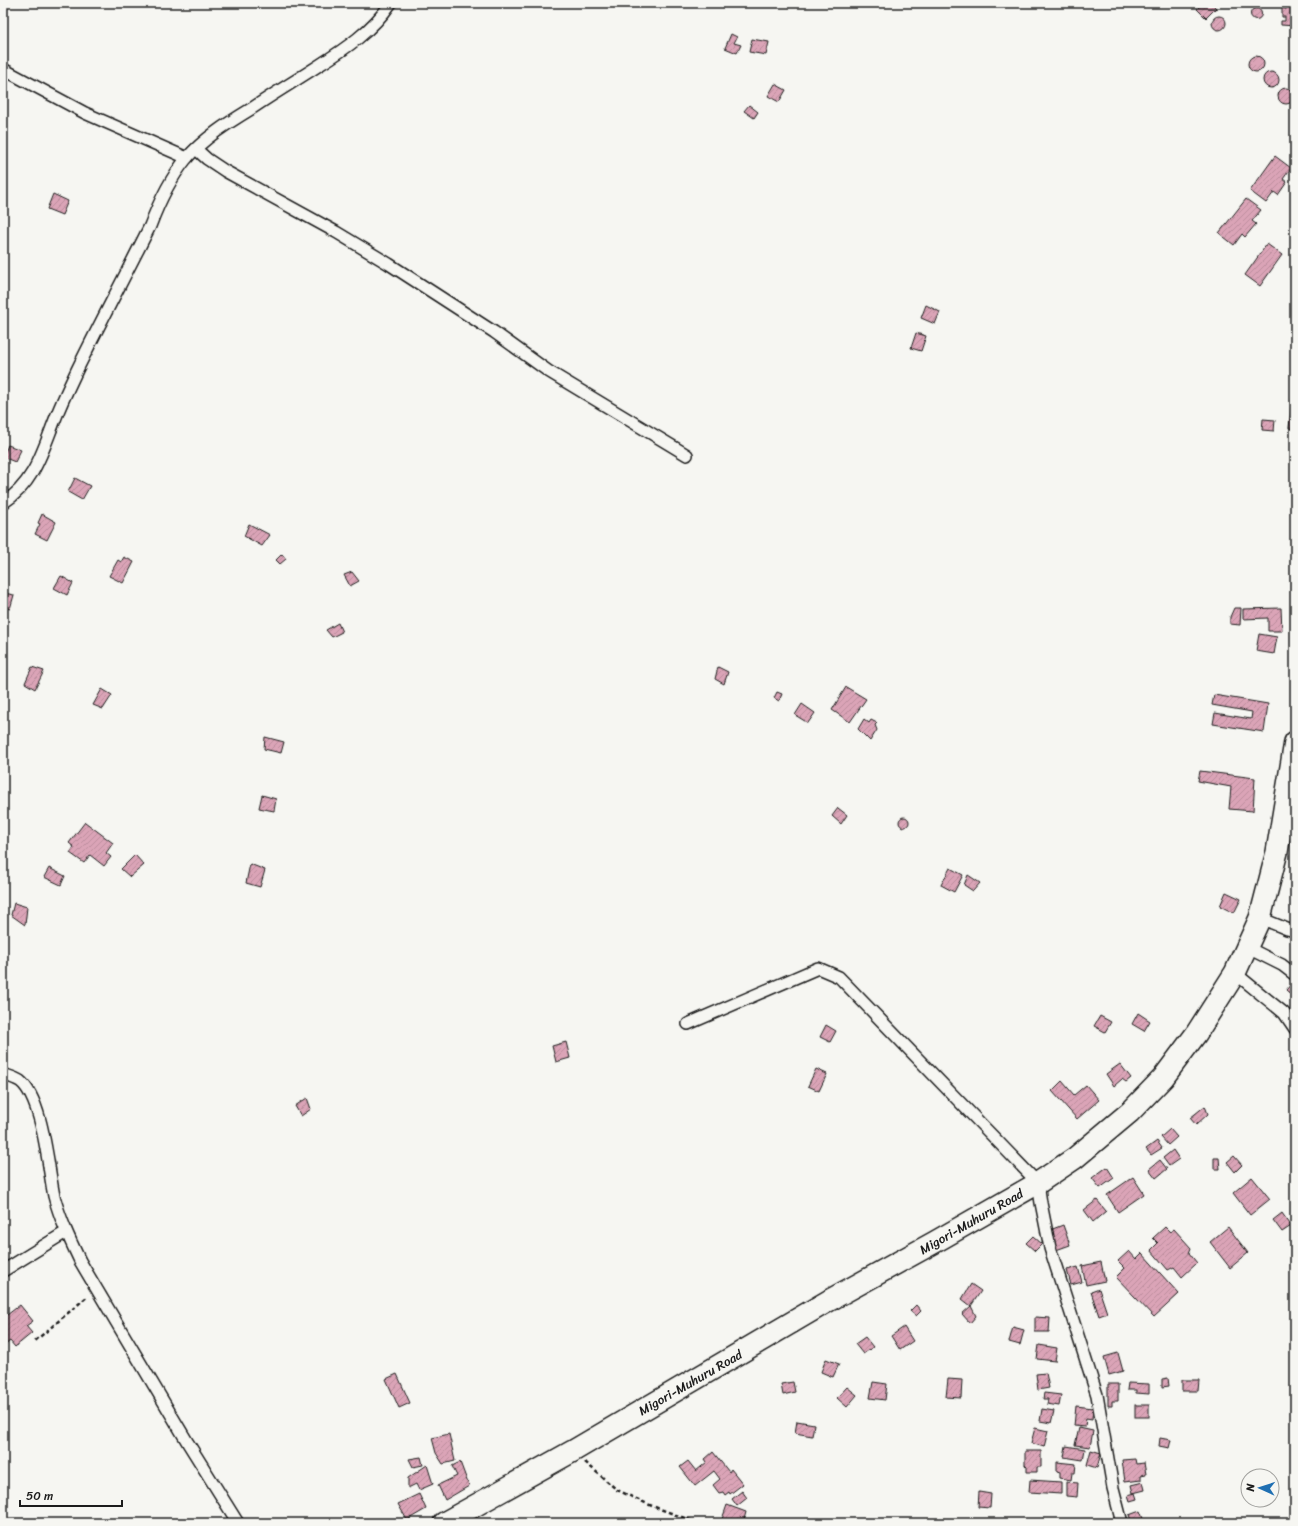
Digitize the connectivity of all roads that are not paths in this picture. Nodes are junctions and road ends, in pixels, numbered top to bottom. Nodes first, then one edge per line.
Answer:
1 (391, 3) edge
2 (3, 69) edge
3 (196, 149) junction
4 (187, 158) junction
5 (687, 455) dead end
6 (3, 503) edge
7 (1294, 754) edge
8 (1260, 918) junction
9 (1295, 930) edge
10 (1246, 947) junction
11 (1235, 973) junction
12 (1295, 975) edge
13 (688, 1024) dead end
14 (1295, 1029) edge
15 (3, 1074) edge
16 (1038, 1183) junction
17 (66, 1232) junction
18 (3, 1271) edge
19 (238, 1523) edge
20 (444, 1523) edge
21 (1122, 1523) edge

1 - 3 street
2 - 4 street
3 - 4 street
3 - 5 street
4 - 6 street
7 - 8 highway, Migori-Muhuru Road
8 - 9 street
8 - 10 highway, Migori-Muhuru Road
10 - 11 highway, Migori-Muhuru Road
10 - 12 street
11 - 14 street
11 - 16 highway, Migori-Muhuru Road
13 - 16 street
15 - 17 street
16 - 20 highway, Migori-Muhuru Road
16 - 21 street
17 - 18 street
17 - 19 street

